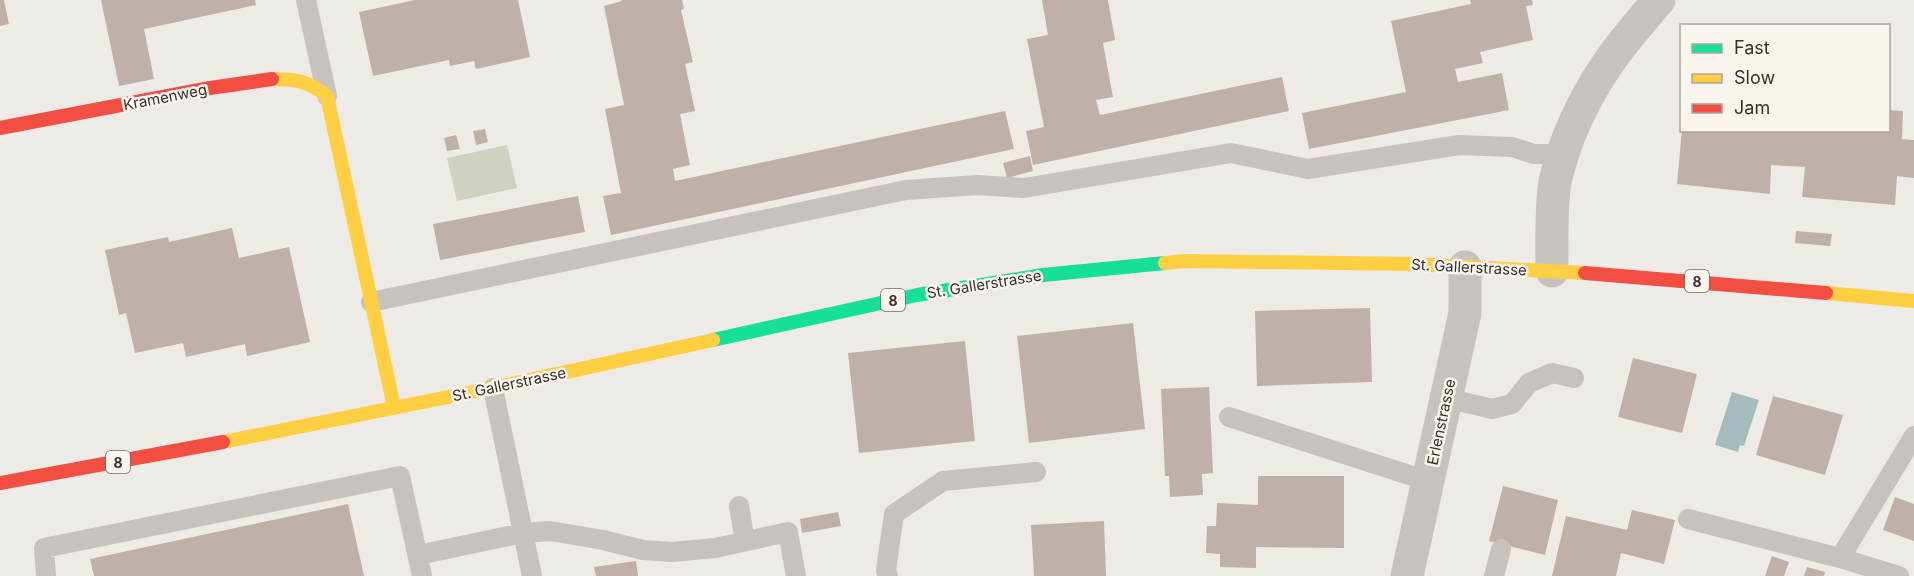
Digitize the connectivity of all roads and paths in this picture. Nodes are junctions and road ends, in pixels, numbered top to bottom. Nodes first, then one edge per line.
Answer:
1 (306, 0) edge
2 (1659, 0) edge
3 (327, 96) junction
4 (0, 128) edge
5 (1562, 153) junction
6 (1465, 267) junction
7 (1552, 271) junction
8 (1914, 301) edge
9 (371, 302) junction
10 (1574, 378) dead end
11 (493, 388) junction
12 (1446, 398) junction
13 (394, 407) junction
14 (1229, 417) dead end
15 (1914, 436) edge
16 (1036, 472) dead end
17 (1428, 481) junction
18 (0, 483) edge
19 (739, 506) dead end
20 (1688, 519) dead end
21 (523, 532) junction
22 (745, 541) junction
23 (1501, 549) dead end
24 (418, 555) junction
25 (1840, 558) junction
26 (46, 576) edge
27 (422, 576) edge
28 (532, 576) edge
29 (796, 576) edge
30 (888, 576) edge
31 (1407, 576) edge
32 (1494, 576) edge
33 (1899, 576) edge

1 - 3 lane
2 - 5 street
3 - 4 main road, Kramenweg
3 - 9 main road
5 - 7 street
5 - 9 lane
6 - 7 main road, St. Gallerstrasse / 8
6 - 11 main road, St. Gallerstrasse / 8
6 - 12 street, Erlenstrasse
7 - 8 main road, St. Gallerstrasse / 8
9 - 13 main road
10 - 12 lane
11 - 13 main road, St. Gallerstrasse / 8
11 - 21 lane
12 - 17 street, Erlenstrasse
13 - 18 main road, St. Gallerstrasse / 8
14 - 17 lane
15 - 25 lane
16 - 30 lane
17 - 31 street, Erlenstrasse
19 - 22 lane
20 - 25 lane
21 - 22 lane
21 - 24 lane
21 - 28 lane
22 - 29 lane
23 - 32 lane
24 - 26 lane
24 - 27 lane
25 - 33 lane

